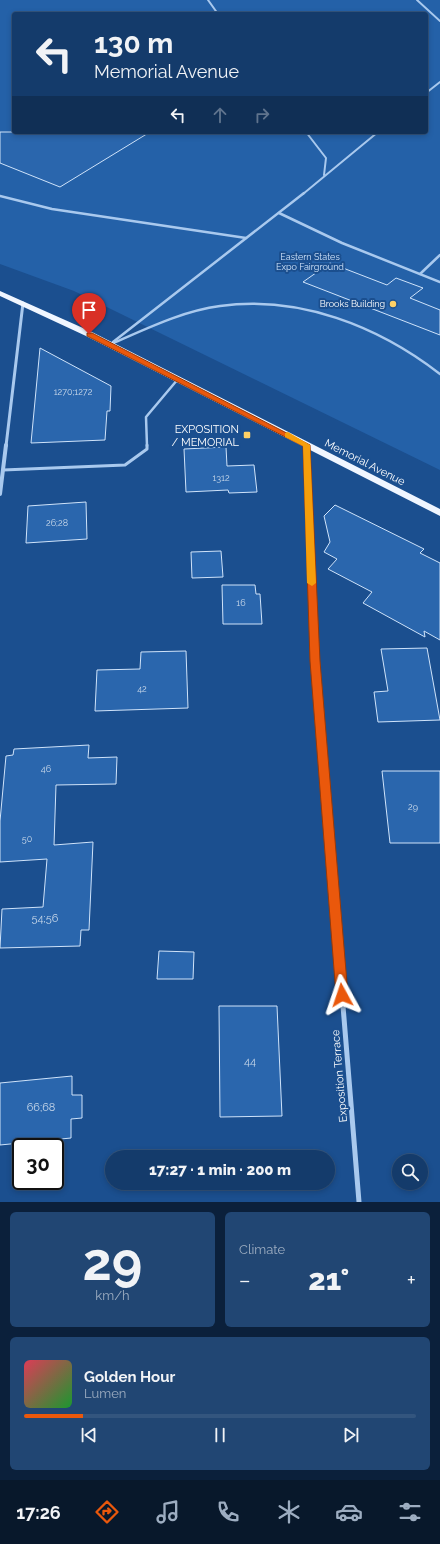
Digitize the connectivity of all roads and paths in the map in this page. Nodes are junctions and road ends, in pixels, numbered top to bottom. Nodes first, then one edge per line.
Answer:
1 (208, 0) edge
2 (417, 0) edge
3 (217, 12) edge
4 (440, 21) edge
5 (440, 82) edge
6 (428, 91) edge
7 (308, 134) edge
8 (375, 134) edge
9 (324, 175) junction
10 (0, 196) edge
11 (278, 213) junction
12 (246, 238) junction
13 (440, 255) edge
14 (420, 274) junction
15 (440, 282) edge
16 (0, 294) edge
17 (23, 303) junction
18 (110, 345) junction
19 (440, 374) edge
20 (178, 379) junction
21 (306, 445) junction
22 (3, 470) junction
23 (0, 494) edge
24 (440, 513) edge
25 (359, 1202) edge

1 - 3 lane
2 - 4 lane
5 - 6 lane
7 - 9 lane
8 - 9 lane
9 - 11 lane
10 - 12 lane
11 - 12 lane
11 - 14 lane
12 - 18 lane
13 - 14 lane
14 - 15 lane
16 - 17 main road, Memorial Avenue
17 - 18 main road, Memorial Avenue
17 - 22 street
18 - 19 lane
18 - 20 main road, Memorial Avenue
20 - 21 main road, Memorial Avenue
20 - 22 lane
21 - 24 main road, Memorial Avenue
21 - 25 street, Exposition Terrace
22 - 23 street

